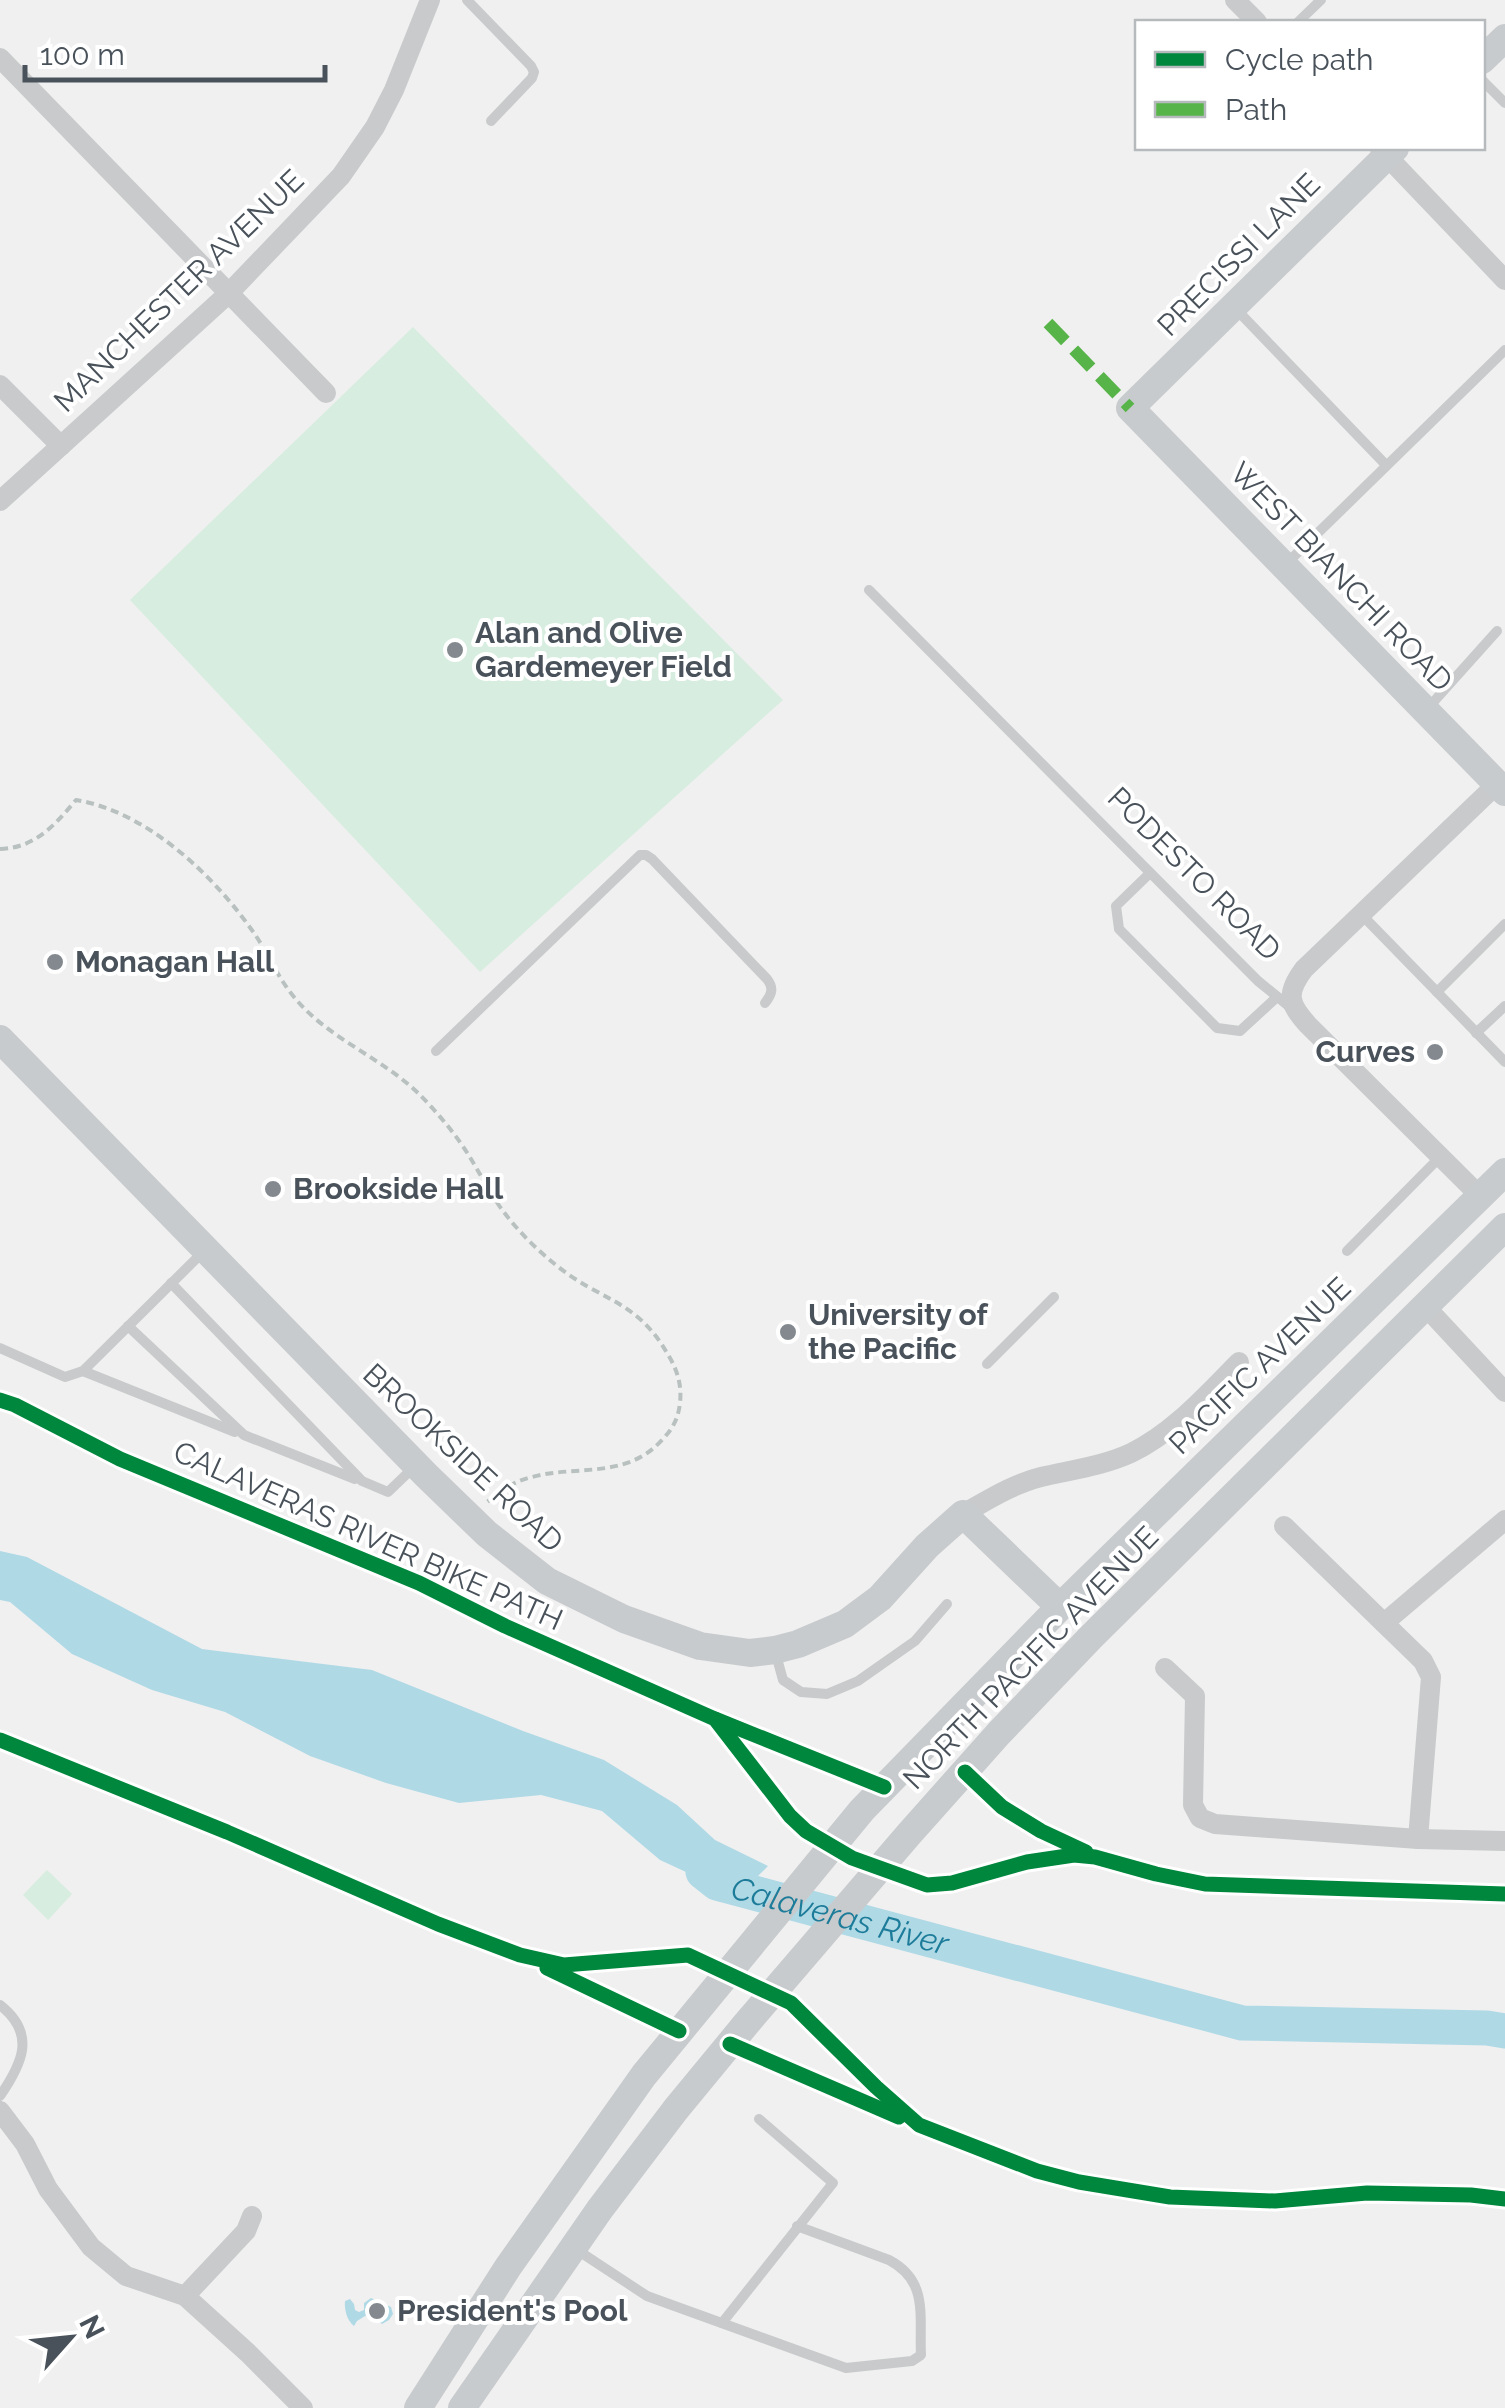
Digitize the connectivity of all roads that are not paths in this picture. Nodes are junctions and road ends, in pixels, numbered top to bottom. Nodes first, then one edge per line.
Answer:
1 (430, 0) edge
2 (467, 0) edge
3 (1235, 0) edge
4 (1318, 1) edge
5 (1256, 20) edge
6 (1300, 20) edge
7 (1505, 38) edge
8 (1485, 57) edge
9 (0, 58) edge
10 (1485, 83) edge
11 (1505, 104) edge
12 (492, 121) dead end
13 (1386, 150) edge
14 (1505, 280) edge
15 (228, 294) junction
16 (1234, 306) junction
17 (1505, 350) edge
18 (0, 385) edge
19 (326, 393) dead end
20 (1130, 408) joint
21 (61, 446) junction
22 (1386, 465) junction
23 (0, 501) edge
24 (1284, 566) junction
25 (869, 590) dead end
26 (1497, 630) dead end
27 (1425, 710) junction
28 (1502, 784) edge
29 (1150, 873) junction
30 (1361, 914) junction
31 (1505, 924) edge
32 (1437, 992) junction
33 (1278, 996) junction
34 (765, 1003) dead end
35 (1505, 1006) edge
36 (1295, 1010) junction
37 (1476, 1033) junction
38 (0, 1039) edge
39 (436, 1051) dead end
40 (1505, 1062) edge
41 (1440, 1157) junction
42 (1505, 1172) edge
43 (1480, 1196) junction
44 (1505, 1227) edge
45 (205, 1249) junction
46 (1347, 1251) dead end
47 (171, 1283) junction
48 (1054, 1297) dead end
49 (1425, 1306) junction
50 (128, 1326) junction
51 (0, 1348) edge
52 (1240, 1362) dead end
53 (986, 1364) dead end
54 (83, 1371) junction
55 (1505, 1392) edge
56 (244, 1435) junction
57 (416, 1465) junction
58 (362, 1482) junction
59 (963, 1514) junction
60 (1505, 1520) edge
61 (1284, 1526) dead end
62 (947, 1604) dead end
63 (1060, 1607) junction
64 (1384, 1623) junction
65 (775, 1650) junction
66 (1165, 1668) dead end
67 (994, 1739) junction
68 (1418, 1839) junction
69 (1505, 1840) edge
70 (0, 2005) edge
71 (0, 2096) edge
72 (0, 2111) edge
73 (759, 2119) dead end
74 (252, 2216) dead end
75 (797, 2226) junction
76 (573, 2247) junction
77 (186, 2296) junction
78 (722, 2323) junction
79 (303, 2408) edge
80 (418, 2408) edge
81 (462, 2408) edge

1 - 15 street, MANCHESTER AVENUE
2 - 12 lane
3 - 5 street
4 - 6 lane
7 - 8 street
9 - 15 street
10 - 11 lane
13 - 14 street
13 - 16 street, PRECISSI LANE
15 - 19 street
15 - 21 street, MANCHESTER AVENUE
16 - 20 street, PRECISSI LANE
16 - 22 lane
17 - 22 lane
18 - 21 street
20 - 24 street, WEST BIANCHI ROAD
21 - 23 street, MANCHESTER AVENUE
22 - 24 lane
24 - 27 street, WEST BIANCHI ROAD
25 - 29 lane, PODESTO ROAD
26 - 27 lane
27 - 28 street, WEST BIANCHI ROAD
28 - 30 street
29 - 33 lane, PODESTO ROAD
29 - 33 lane
30 - 32 lane
30 - 36 street
31 - 32 lane
32 - 37 lane
33 - 36 lane, PODESTO ROAD
34 - 39 lane
35 - 37 lane
36 - 41 street, PODESTO ROAD
37 - 40 lane
38 - 45 street, BROOKSIDE ROAD
41 - 43 street, PODESTO ROAD
41 - 46 lane
42 - 43 street, PACIFIC AVENUE
43 - 49 street
43 - 63 street, PACIFIC AVENUE
44 - 49 street, NORTH PACIFIC AVENUE
45 - 47 lane
45 - 57 street, BROOKSIDE ROAD
47 - 50 lane
47 - 58 lane
48 - 53 lane
49 - 55 street
49 - 67 street, NORTH PACIFIC AVENUE
50 - 54 lane
50 - 56 lane
51 - 54 lane
52 - 59 street, BROOKSIDE ROAD
54 - 56 lane
56 - 58 lane
57 - 58 lane
57 - 65 street, BROOKSIDE ROAD
59 - 63 street
59 - 65 street, BROOKSIDE ROAD
60 - 64 street
61 - 64 street
62 - 65 lane
63 - 67 street
63 - 80 street, NORTH PACIFIC AVENUE
64 - 68 street
66 - 68 street
67 - 76 street, NORTH PACIFIC AVENUE
68 - 69 street
70 - 71 lane
72 - 77 street
73 - 75 lane
74 - 77 street
75 - 78 lane
75 - 78 lane
76 - 78 lane
76 - 81 street, NORTH PACIFIC AVENUE
77 - 79 street

